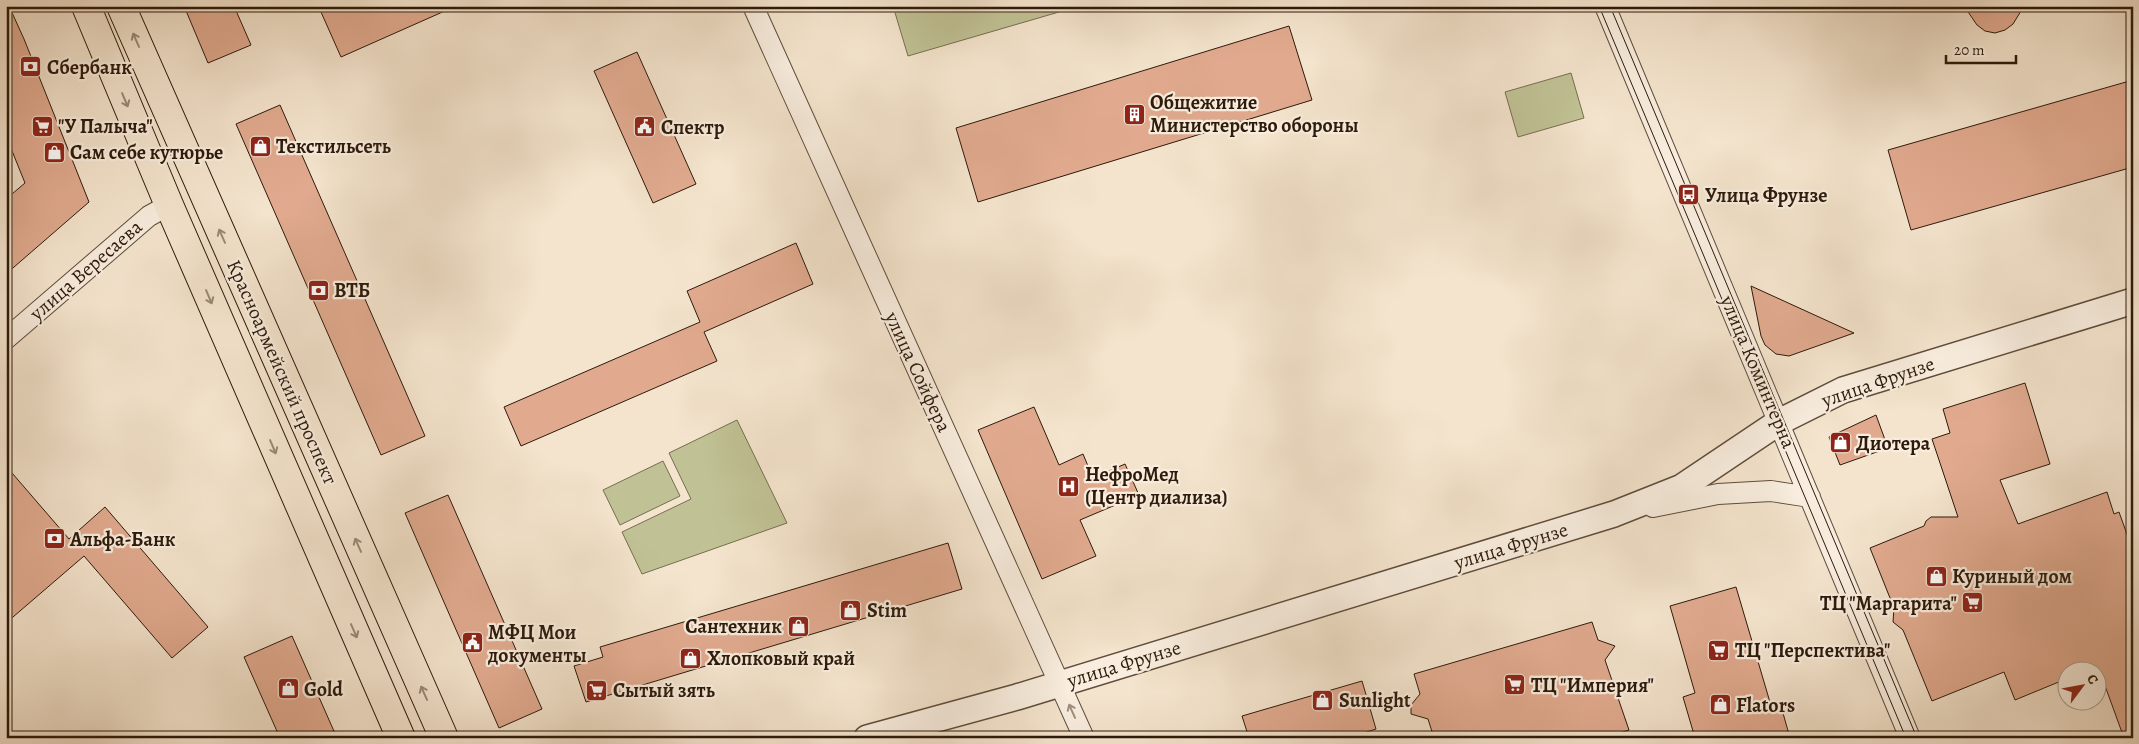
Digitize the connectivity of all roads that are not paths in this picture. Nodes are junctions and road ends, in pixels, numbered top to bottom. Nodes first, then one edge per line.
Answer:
1 (86, 6) edge
2 (121, 6) edge
3 (753, 6) edge
4 (1605, 6) edge
5 (169, 205) junction
6 (2133, 301) edge
7 (6, 339) edge
8 (1779, 422) junction
9 (1810, 497) junction
10 (1614, 514) junction
11 (1060, 684) junction
12 (401, 738) edge
13 (444, 738) edge
14 (867, 738) edge
15 (1084, 738) edge
16 (1910, 738) edge

1 -> 5 main road, Красноармейский проспект
13 -> 2 main road, Красноармейский проспект
3 - 11 street, улица Сойфера
4 - 8 street, улица Коминтерна
5 - 7 street, улица Вересаева
5 -> 12 main road, Красноармейский проспект
6 - 8 street, улица Фрунзе
8 - 9 street, улица Коминтерна
8 - 10 street, улица Фрунзе
9 - 10 street
9 - 16 street, улица Коминтерна
10 - 11 street, улица Фрунзе
11 - 14 street, улица Фрунзе
15 -> 11 street, улица Сойфера

